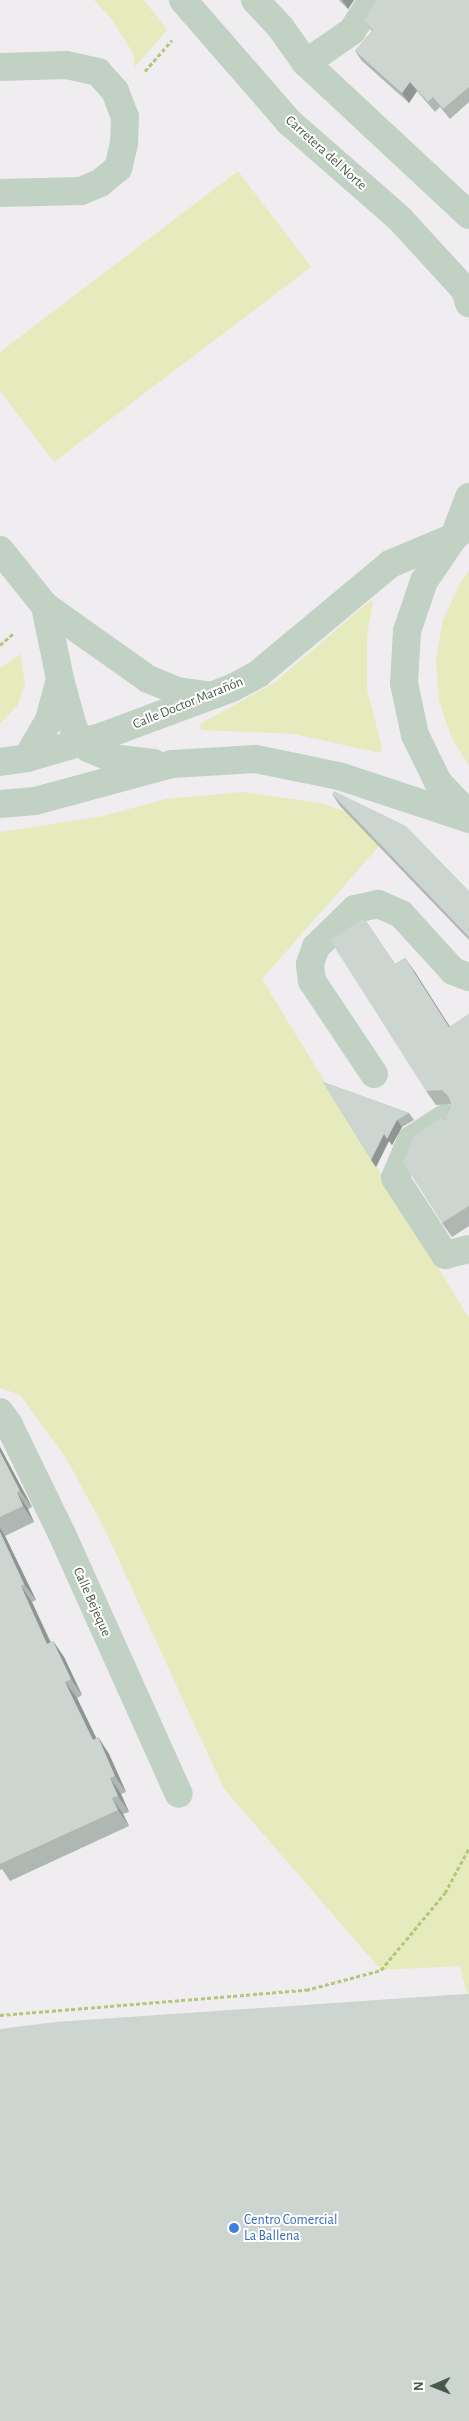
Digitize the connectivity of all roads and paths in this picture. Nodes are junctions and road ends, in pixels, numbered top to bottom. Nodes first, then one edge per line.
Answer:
1 (254, 0) edge
2 (372, 0) edge
3 (189, 7) edge
4 (306, 62) junction
5 (0, 67) edge
6 (138, 79) dead end
7 (0, 193) edge
8 (469, 215) edge
9 (469, 303) edge
10 (469, 497) edge
11 (461, 531) edge
12 (0, 550) edge
13 (45, 606) junction
14 (60, 679) junction
15 (212, 696) junction
16 (83, 742) junction
17 (27, 758) junction
18 (0, 762) edge
19 (172, 764) junction
20 (0, 804) edge
21 (469, 817) edge
22 (469, 977) edge
23 (374, 1074) dead end
24 (445, 1118) edge
25 (469, 1249) edge
26 (0, 1412) edge
27 (179, 1794) dead end
28 (469, 1848) edge
29 (0, 2015) edge

1 - 4 street
2 - 4 street
3 - 6 path
3 - 9 street, Carretera del Norte
4 - 8 street
5 - 7 street
10 - 11 street
11 - 15 street, Calle Doctor Marañón
11 - 21 street
12 - 13 street
13 - 14 street
13 - 15 street
14 - 16 street
14 - 17 street
15 - 16 street, Calle Doctor Marañón
16 - 17 street, Calle Doctor Marañón
16 - 19 street
17 - 18 street, Calle Doctor Marañón
19 - 20 street
19 - 21 street
22 - 23 street
24 - 25 street
26 - 27 street, Calle Bejeque
28 - 29 path

